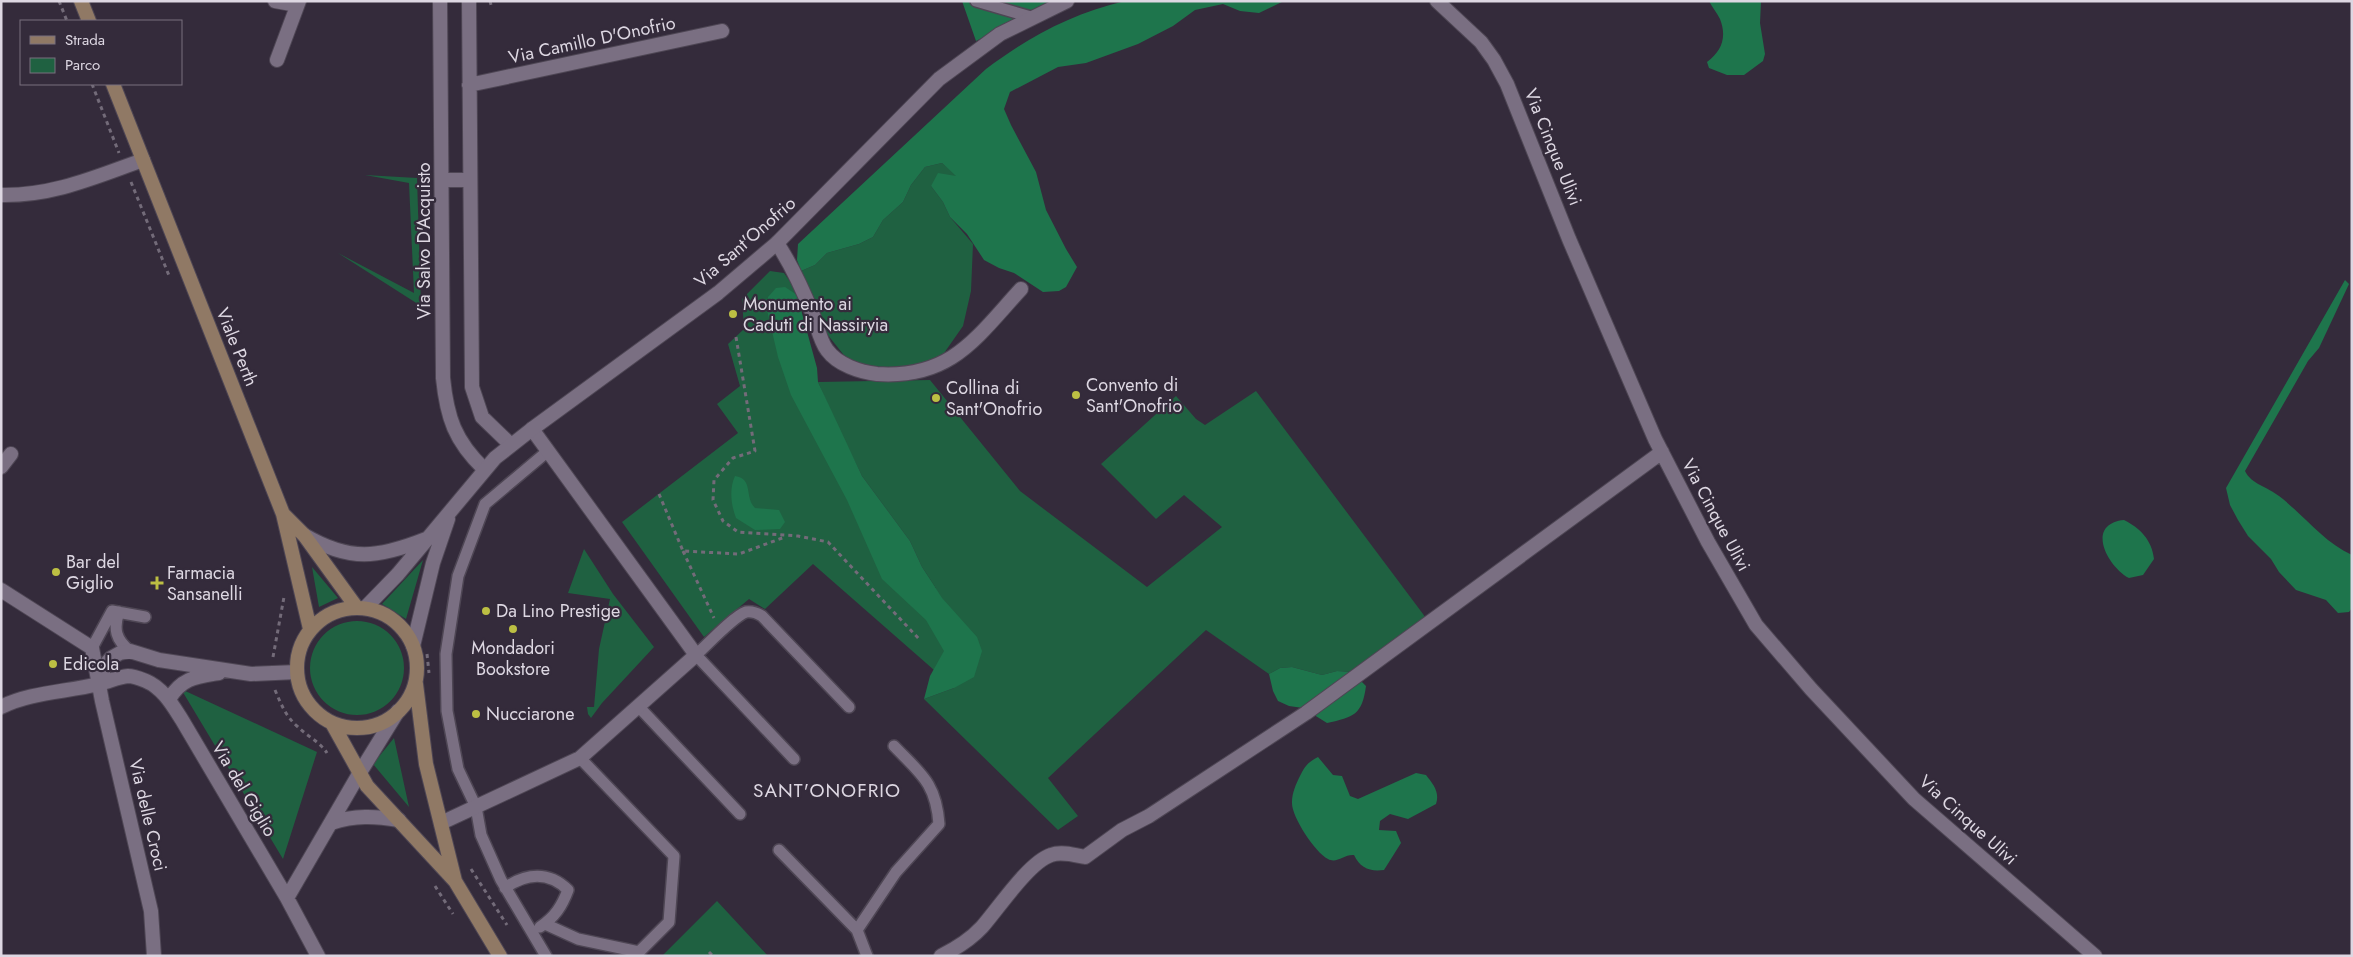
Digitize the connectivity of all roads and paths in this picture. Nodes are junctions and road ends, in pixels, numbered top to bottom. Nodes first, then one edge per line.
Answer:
1 (59, 1) edge
2 (275, 1) edge
3 (440, 1) edge
4 (469, 1) edge
5 (976, 1) edge
6 (1067, 1) edge
7 (1437, 1) edge
8 (84, 2) edge
9 (298, 3) edge
10 (1031, 18) junction
11 (67, 20) edge
12 (89, 20) edge
13 (722, 31) dead end
14 (277, 60) dead end
15 (92, 85) edge
16 (114, 85) edge
17 (469, 85) junction
18 (143, 160) junction
19 (125, 166) junction
20 (442, 180) junction
21 (470, 180) junction
22 (1, 195) edge
23 (778, 243) junction
24 (171, 282) dead end
25 (1021, 289) dead end
26 (736, 337) dead end
27 (532, 429) junction
28 (511, 445) junction
29 (548, 451) junction
30 (1662, 452) junction
31 (10, 454) dead end
32 (1, 467) edge
33 (484, 470) junction
34 (659, 494) dead end
35 (284, 514) junction
36 (450, 514) junction
37 (304, 535) junction
38 (788, 536) junction
39 (427, 539) junction
40 (683, 550) junction
41 (1, 590) edge
42 (284, 593) dead end
43 (365, 606) junction
44 (115, 611) junction
45 (145, 617) dead end
46 (717, 626) dead end
47 (310, 629) junction
48 (414, 640) junction
49 (920, 640) dead end
50 (92, 648) junction
51 (130, 652) junction
52 (696, 655) junction
53 (235, 671) junction
54 (297, 672) junction
55 (271, 673) junction
56 (415, 681) junction
57 (100, 684) junction
58 (169, 699) junction
59 (638, 706) junction
60 (1, 707) edge
61 (848, 708) dead end
62 (398, 711) junction
63 (332, 723) junction
64 (894, 746) dead end
65 (328, 754) dead end
66 (580, 758) junction
67 (794, 759) dead end
68 (359, 774) junction
69 (476, 807) junction
70 (740, 814) dead end
71 (399, 820) junction
72 (331, 823) junction
73 (441, 823) junction
74 (779, 850) dead end
75 (432, 882) dead end
76 (455, 882) junction
77 (505, 888) junction
78 (287, 898) junction
79 (458, 922) dead end
80 (545, 924) junction
81 (857, 930) junction
82 (531, 934) junction
83 (710, 952) dead end
84 (154, 956) edge
85 (318, 956) edge
86 (500, 956) edge
87 (546, 956) edge
88 (713, 956) edge
89 (868, 956) edge
90 (941, 956) edge
91 (2095, 956) edge

1 - 11 path
2 - 9 street
3 - 20 street, Via Salvo D'Acquisto
4 - 17 street
5 - 10 lane
6 - 10 street, Via Sant'Onofrio
7 - 30 street, Via Cinque Ulivi
8 - 12 main road
9 - 14 street
10 - 23 street, Via Sant'Onofrio
13 - 17 street, Via Camillo D'Onofrio
15 - 19 path
16 - 18 main road, Viale Perth
17 - 21 street
18 - 19 street
18 - 35 main road, Viale Perth
19 - 22 street
19 - 24 path
20 - 21 street
20 - 33 street, Via Salvo D'Acquisto
21 - 28 street
23 - 25 street
23 - 27 street, Via Sant'Onofrio
26 - 38 path
27 - 28 street, Via Sant'Onofrio
27 - 29 street
28 - 33 street, Via Sant'Onofrio
29 - 52 street
29 - 69 lane
30 - 90 street
30 - 91 street, Via Cinque Ulivi
31 - 32 street
33 - 36 street, Via Sant'Onofrio
34 - 40 path
35 - 37 main road
35 - 47 main road, Viale Perth
36 - 39 street, Via Sant'Onofrio
36 - 48 street, Via Sant'Onofrio
37 - 39 street, Via Sant'Onofrio
37 - 43 main road
38 - 40 path
38 - 49 path
39 - 43 street, Via Sant'Onofrio
40 - 46 path
41 - 50 street
42 - 55 path
43 - 47 main road
43 - 48 main road
43 - 48 path
44 - 45 lane
44 - 50 lane
44 - 51 lane
47 - 54 main road
48 - 56 main road
50 - 57 street
51 - 53 street
51 - 57 street
52 - 59 street
52 - 61 lane
52 - 67 lane
53 - 55 street
53 - 58 street
54 - 55 street
54 - 63 main road
55 - 65 path
56 - 62 main road
56 - 73 main road
57 - 58 street, Via del Giglio
57 - 60 street
57 - 84 street, Via delle Croci
58 - 78 street, Via del Giglio
59 - 66 street
59 - 70 lane
62 - 63 main road
62 - 68 street
63 - 68 main road
64 - 81 lane
66 - 69 street
66 - 80 lane
68 - 71 main road
68 - 72 street
69 - 73 street
69 - 77 lane
71 - 72 street
71 - 76 main road
72 - 78 street
73 - 76 main road
74 - 81 lane
75 - 79 path
76 - 86 main road
77 - 80 lane
77 - 82 lane
78 - 85 street, Via del Giglio
80 - 82 lane
81 - 89 lane
82 - 87 lane
83 - 88 path

